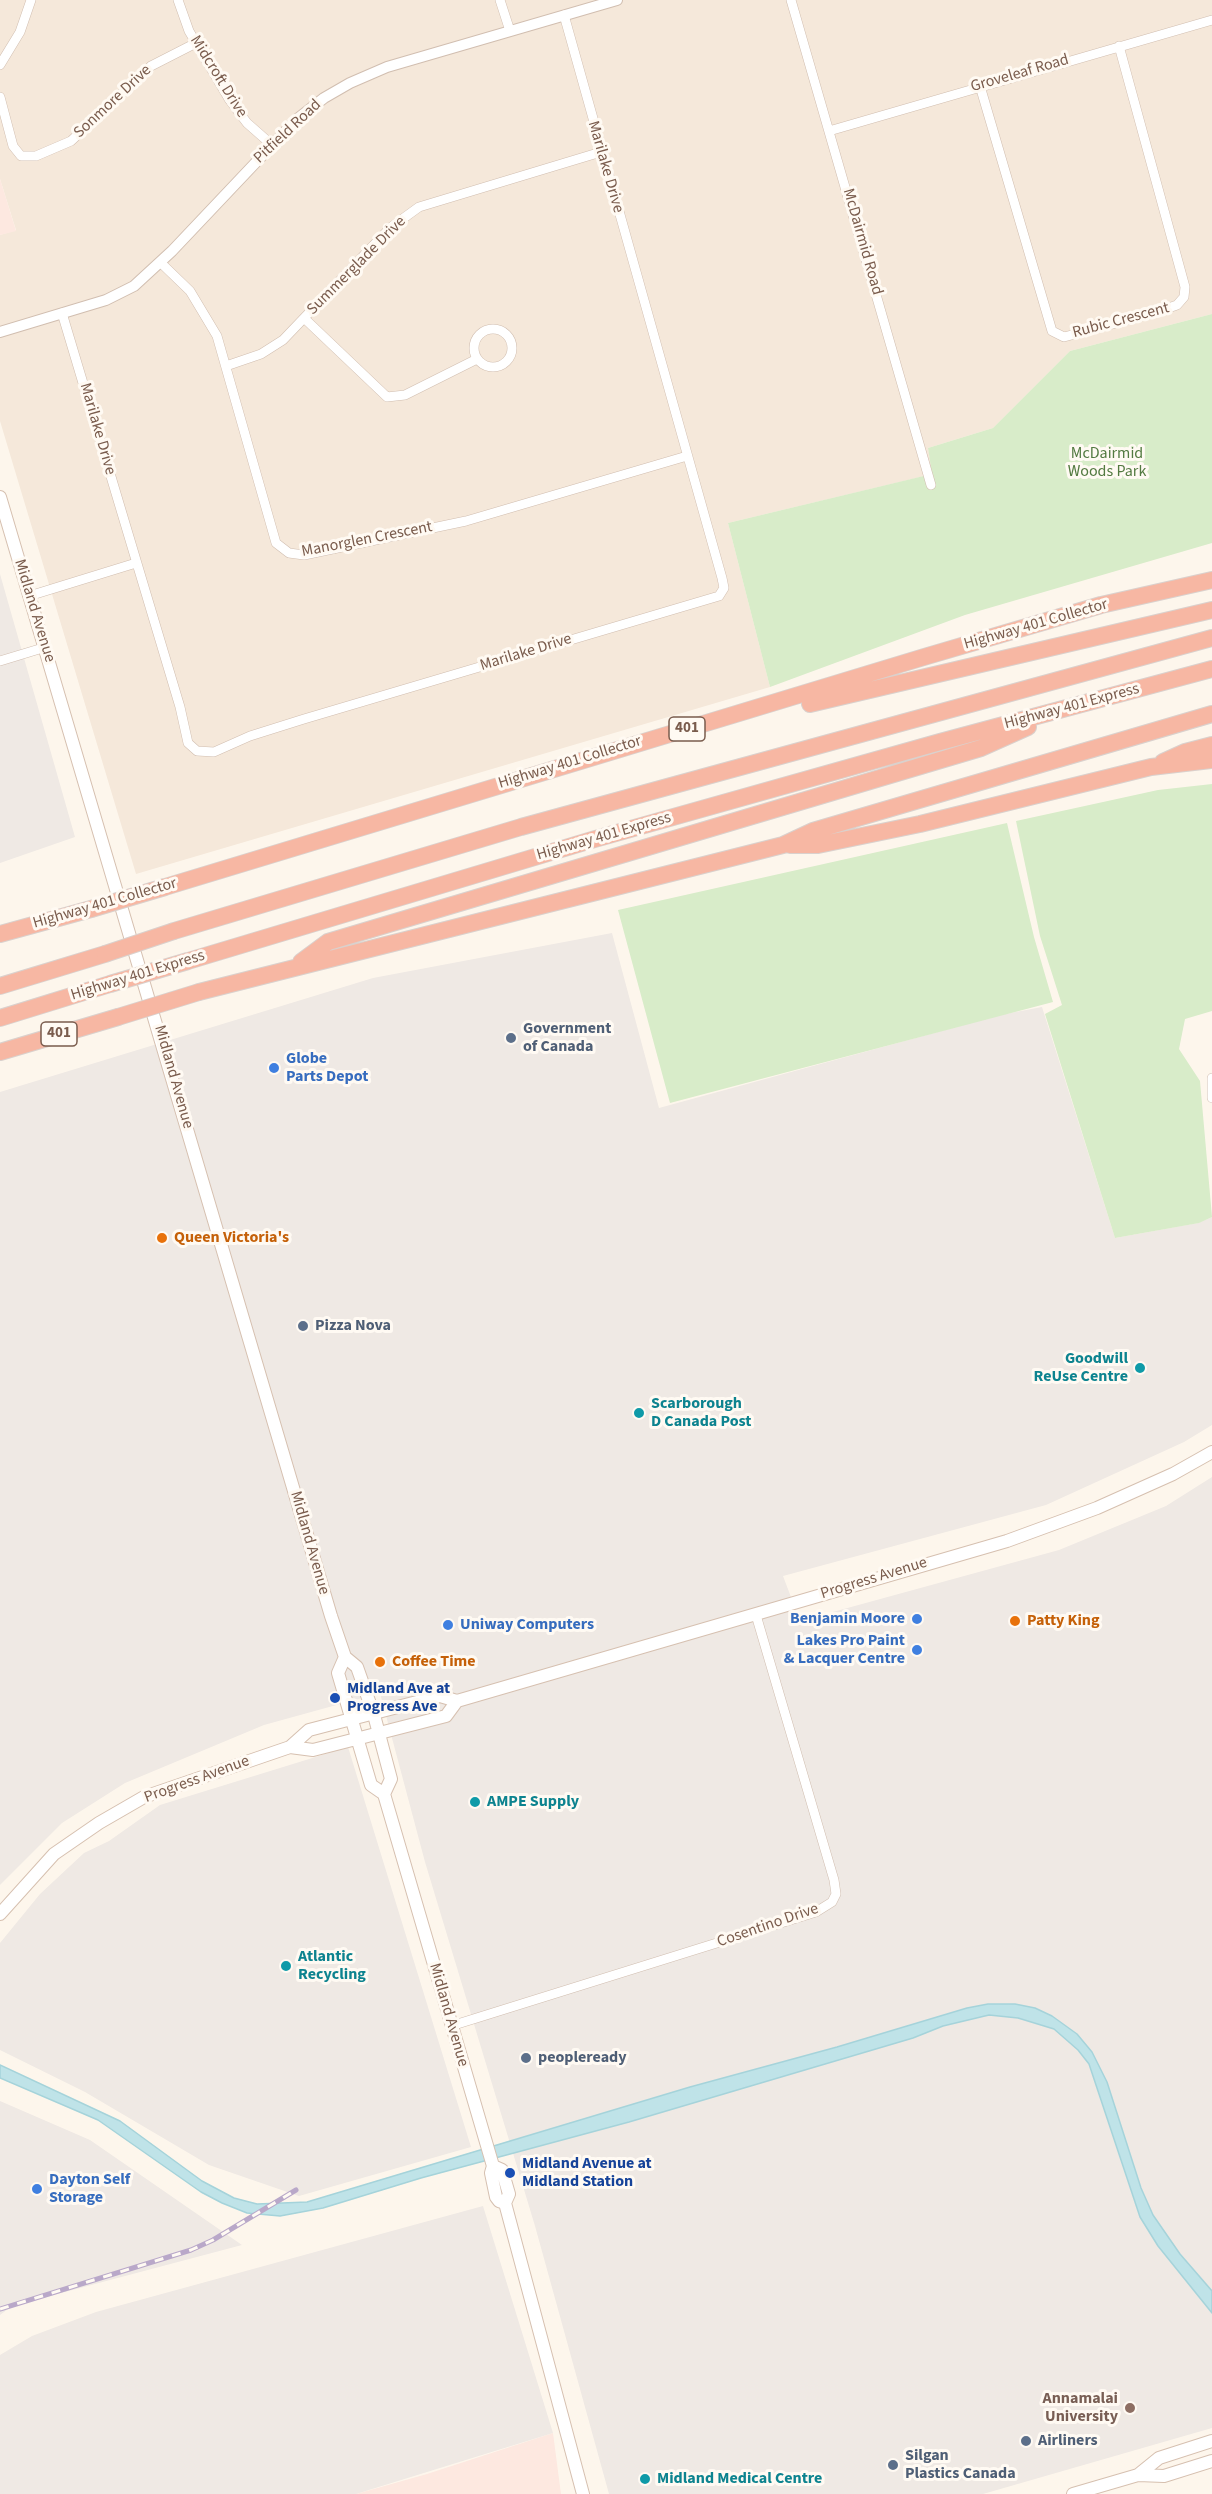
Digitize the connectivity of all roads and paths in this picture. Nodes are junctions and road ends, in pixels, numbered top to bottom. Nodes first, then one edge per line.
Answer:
1 (31, 0) edge
2 (178, 0) edge
3 (500, 0) edge
4 (617, 0) edge
5 (791, 0) edge
6 (564, 15) junction
7 (1212, 20) edge
8 (510, 31) junction
9 (196, 43) junction
10 (1119, 46) junction
11 (0, 65) edge
12 (980, 86) junction
13 (0, 97) edge
14 (829, 131) junction
15 (272, 145) junction
16 (601, 153) junction
17 (161, 263) junction
18 (62, 313) junction
19 (305, 319) junction
20 (0, 332) edge
21 (477, 359) junction
22 (226, 366) junction
23 (687, 456) junction
24 (931, 485) dead end
25 (0, 497) edge
26 (136, 563) junction
27 (1212, 580) edge
28 (29, 596) junction
29 (1212, 610) edge
30 (1212, 638) edge
31 (46, 647) junction
32 (0, 661) edge
33 (1212, 669) edge
34 (1076, 706) junction
35 (1212, 714) edge
36 (1212, 745) edge
37 (1212, 760) edge
38 (576, 761) junction
39 (1151, 767) junction
40 (783, 845) junction
41 (27, 927) junction
42 (0, 934) edge
43 (0, 942) edge
44 (293, 967) junction
45 (0, 986) edge
46 (0, 1018) edge
47 (0, 1052) edge
48 (1212, 1078) edge
49 (1212, 1098) edge
50 (1212, 1452) edge
51 (756, 1615) junction
52 (345, 1657) junction
53 (457, 1701) junction
54 (374, 1715) junction
55 (353, 1721) junction
56 (379, 1734) junction
57 (358, 1740) junction
58 (290, 1748) junction
59 (384, 1794) junction
60 (0, 1914) edge
61 (451, 2026) junction
62 (1211, 2445) edge
63 (1212, 2461) edge
64 (1138, 2475) junction
65 (583, 2494) edge
66 (1073, 2494) edge

1 - 11 street
2 - 9 street, Midcroft Drive
3 - 8 street
4 - 6 street, Pitfield Road
5 - 14 street, McDairmid Road
6 - 8 street, Pitfield Road
6 - 16 street, Marilake Drive
7 - 10 street, Groveleaf Road
8 - 15 street, Pitfield Road
9 - 13 street, Sonmore Drive
9 - 15 street, Midcroft Drive
10 - 12 street, Groveleaf Road
10 - 12 street, Rubic Crescent
12 - 14 street, Groveleaf Road
14 - 24 street, McDairmid Road
15 - 17 street, Pitfield Road
16 - 19 street, Summerglade Drive
16 - 23 street, Marilake Drive
17 - 18 street, Pitfield Road
17 - 22 street, Manorglen Crescent
18 - 20 street, Pitfield Road
18 - 26 street, Marilake Drive
19 - 21 street
19 - 22 street, Summerglade Drive
21 - 21 street
22 - 23 street, Manorglen Crescent
23 - 26 street, Marilake Drive
25 - 28 main road, Midland Avenue
26 - 28 street
27 - 38 highway, Highway 401 Collector / 401
28 - 31 main road, Midland Avenue
29 - 38 highway
30 - 45 highway, Highway 401 Express, bridge
31 - 32 street
31 - 52 main road, Midland Avenue
33 - 34 highway, Highway 401 Express / 401
34 - 44 highway
34 - 46 highway, Highway 401 Express / 401, bridge
35 - 40 highway, 401
36 - 39 highway
37 - 39 highway
38 - 41 highway, Highway 401 Collector / 401, bridge
39 - 40 highway
40 - 44 highway, 401
41 - 42 highway, Highway 401 Collector / 401
41 - 43 highway
44 - 47 highway, 401, bridge
48 - 49 street
50 - 51 main road, Progress Avenue
51 - 53 main road, Progress Avenue
51 - 61 street, Cosentino Drive
52 - 54 main road, Midland Avenue
52 - 55 main road, Midland Avenue
53 - 54 main road, Progress Avenue
53 - 56 main road, Progress Avenue
54 - 55 main road, Progress Avenue
54 - 56 main road, Midland Avenue
55 - 57 main road, Midland Avenue
55 - 58 main road, Progress Avenue
56 - 57 main road, Progress Avenue
56 - 59 main road, Midland Avenue
57 - 58 main road, Progress Avenue
57 - 59 main road, Midland Avenue
58 - 60 main road, Progress Avenue
59 - 61 main road, Midland Avenue
61 - 65 main road, Midland Avenue
62 - 64 main road
63 - 64 main road
64 - 66 main road

